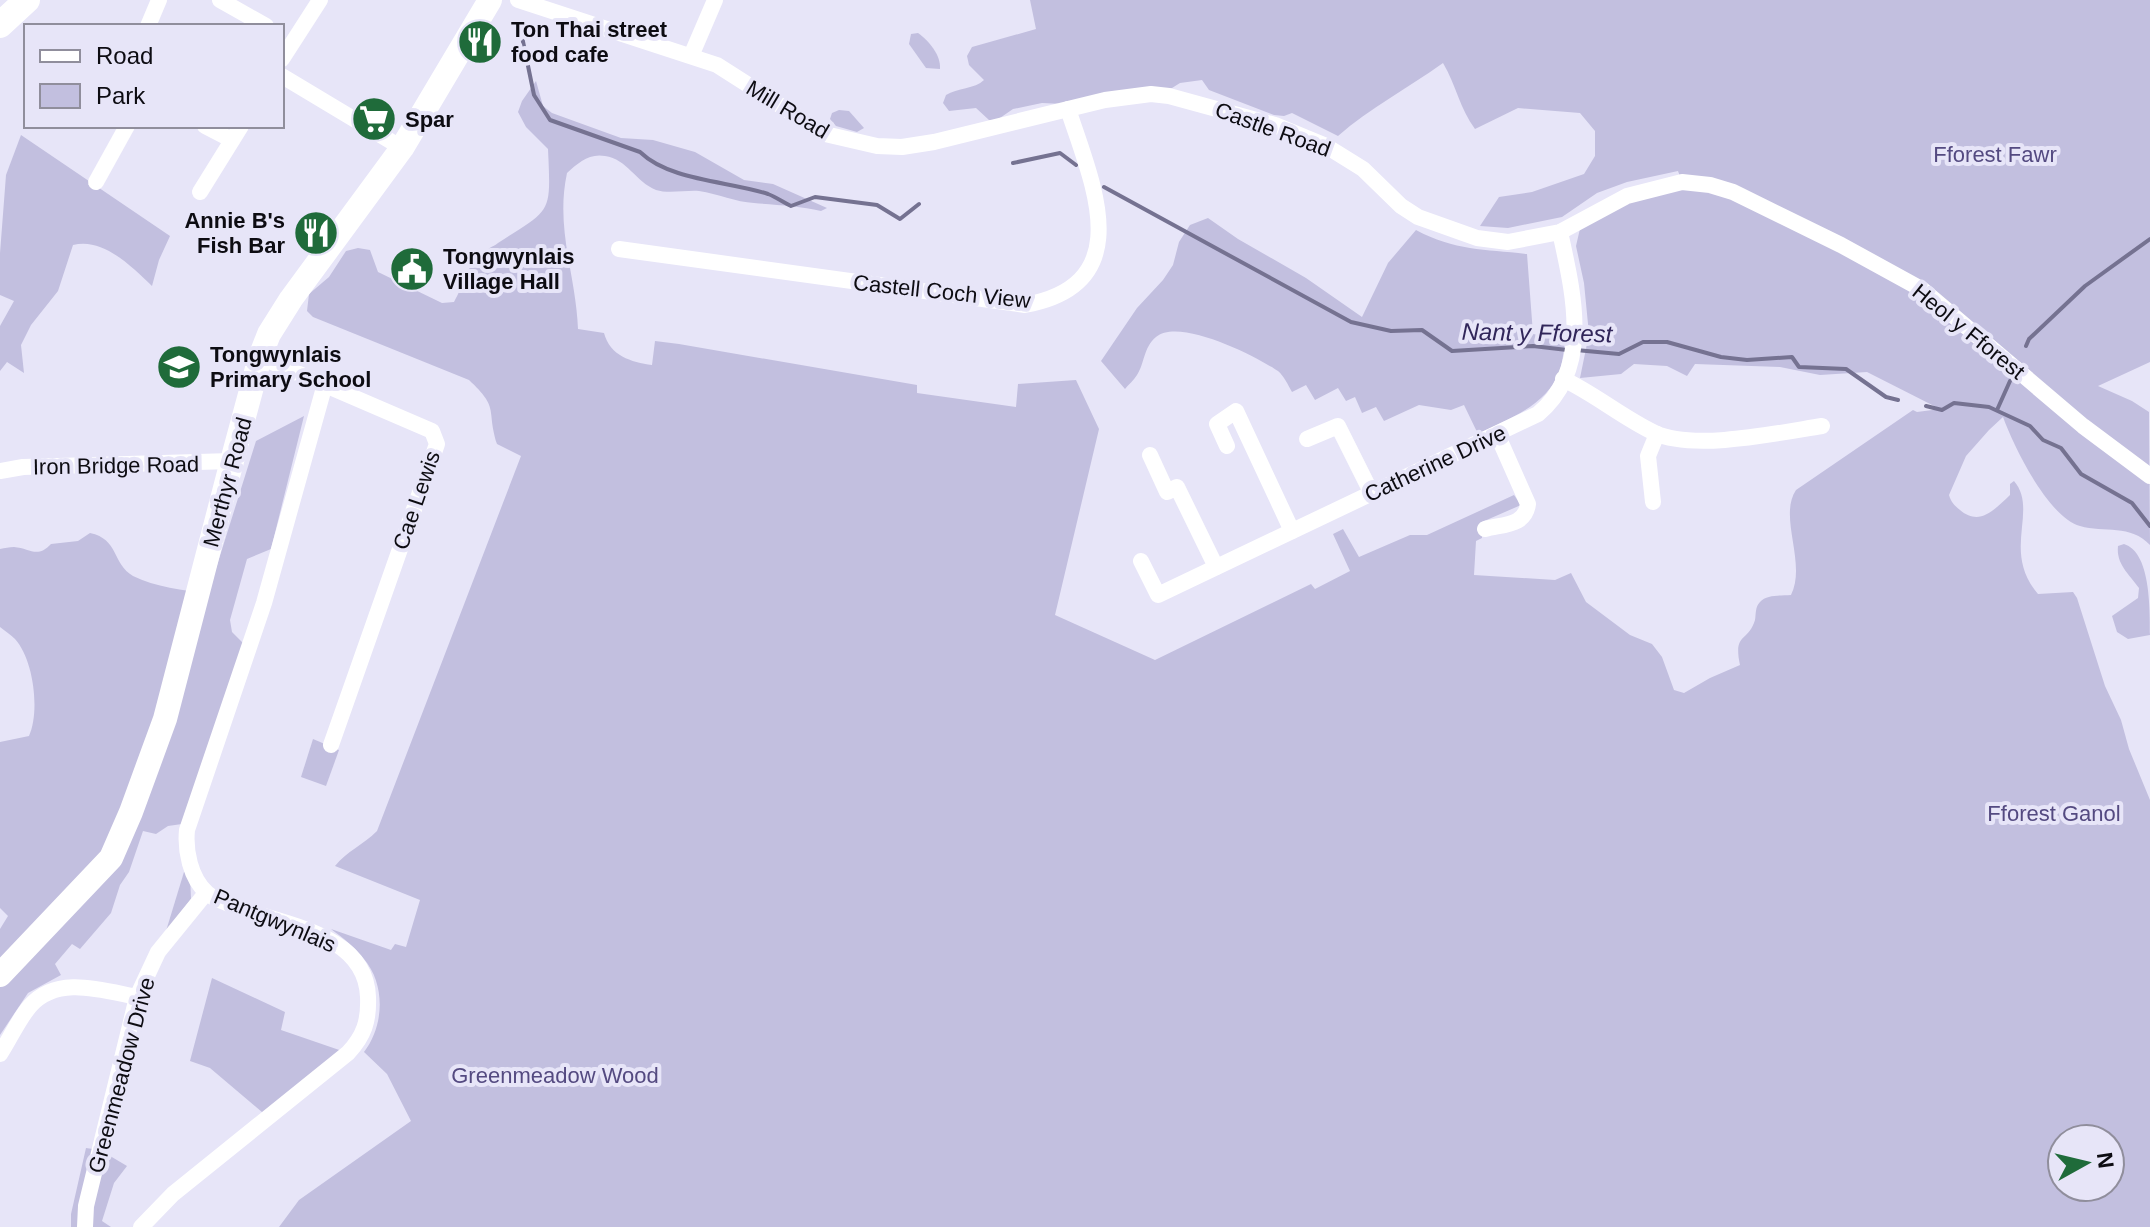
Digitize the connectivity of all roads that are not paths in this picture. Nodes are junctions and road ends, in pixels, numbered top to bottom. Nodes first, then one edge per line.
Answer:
1 (27, 0) edge
2 (159, 0) edge
3 (220, 0) edge
4 (320, 0) edge
5 (490, 0) edge
6 (518, 0) edge
7 (715, 0) edge
8 (149, 24) edge
9 (262, 24) edge
10 (0, 25) edge
11 (287, 38) edge
12 (691, 56) junction
13 (284, 77) edge
14 (1068, 109) junction
15 (126, 128) edge
16 (214, 128) edge
17 (236, 133) edge
18 (402, 148) junction
19 (96, 182) dead end
20 (1682, 182) joint
21 (200, 192) dead end
22 (1560, 232) junction
23 (619, 249) dead end
24 (260, 357) junction
25 (1563, 379) junction
26 (325, 384) junction
27 (1822, 426) dead end
28 (1497, 434) junction
29 (1657, 434) junction
30 (1307, 439) dead end
31 (1227, 446) dead end
32 (1150, 455) dead end
33 (232, 461) junction
34 (0, 471) edge
35 (2150, 476) edge
36 (1371, 492) junction
37 (1653, 502) dead end
38 (1485, 529) dead end
39 (1292, 531) junction
40 (1141, 561) dead end
41 (1216, 567) junction
42 (331, 745) dead end
43 (206, 893) junction
44 (0, 975) edge
45 (137, 997) junction
46 (0, 1054) edge
47 (85, 1227) edge
48 (141, 1227) edge

1 - 10 highway
2 - 8 street
3 - 9 street
4 - 11 street
5 - 18 main road, Merthyr Road
6 - 12 street, Mill Road
7 - 12 street
12 - 14 street, Mill Road
13 - 18 street
14 - 22 street, Castle Road
14 - 23 street, Castell Coch View
15 - 19 street
16 - 17 street
17 - 21 street
18 - 24 main road, Merthyr Road
20 - 22 street, Castle Road
20 - 35 street, Heol y Fforest
22 - 25 street, Catherine Drive
24 - 26 street, Cae Lewis
24 - 33 main road, Merthyr Road
25 - 28 street, Catherine Drive
25 - 29 street
26 - 42 street, Cae Lewis
26 - 43 street, Pantgwynlais
27 - 29 street
28 - 36 street, Catherine Drive
28 - 38 street
29 - 37 street
30 - 36 street
31 - 39 street
32 - 41 street
33 - 34 street, Iron Bridge Road
33 - 44 main road, Merthyr Road
36 - 39 street, Catherine Drive
39 - 41 street, Catherine Drive
40 - 41 street, Catherine Drive
43 - 45 street, Greenmeadow Drive
43 - 48 street, Pantgwynlais
45 - 46 street
45 - 47 street, Greenmeadow Drive

